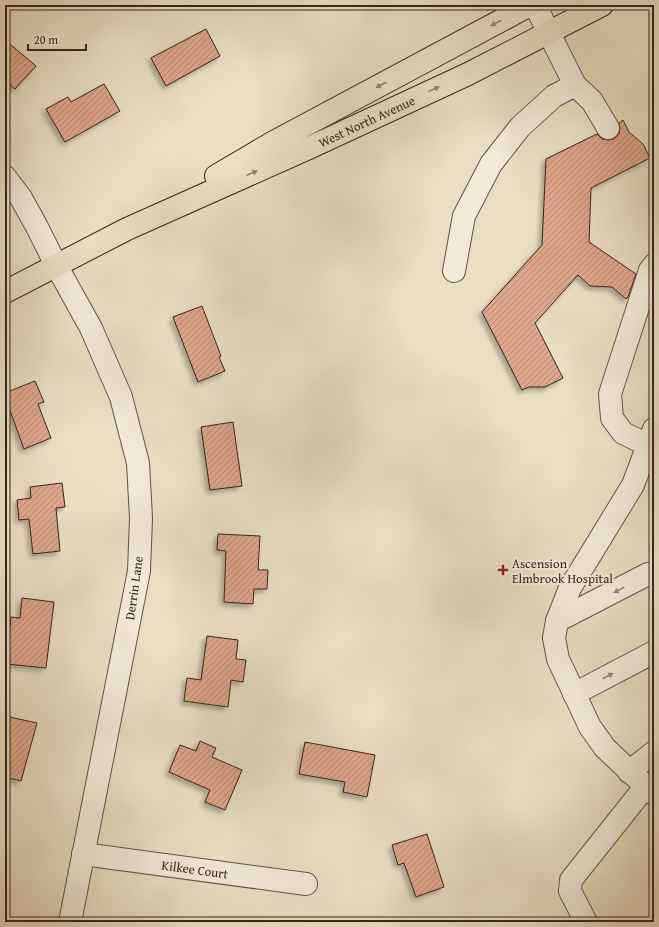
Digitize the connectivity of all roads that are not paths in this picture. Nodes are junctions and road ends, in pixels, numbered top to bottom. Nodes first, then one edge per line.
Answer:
1 (530, 5) edge
2 (535, 5) edge
3 (602, 5) edge
4 (549, 32) junction
5 (575, 85) junction
6 (608, 128) dead end
7 (5, 177) edge
8 (127, 229) junction
9 (56, 265) junction
10 (654, 265) edge
11 (454, 271) dead end
12 (5, 292) edge
13 (651, 437) edge
14 (654, 575) edge
15 (557, 621) junction
16 (654, 652) edge
17 (574, 694) junction
18 (654, 752) edge
19 (643, 784) edge
20 (84, 854) junction
21 (306, 884) dead end
22 (70, 922) edge
23 (586, 922) edge

1 -> 8 main road, West North Avenue
2 - 4 street
3 - 4 main road, West North Avenue
4 - 5 street
8 -> 4 main road, West North Avenue
5 - 6 street
5 - 11 street
7 - 9 street, Derrin Lane
8 - 9 main road, West North Avenue
9 - 12 main road, West North Avenue
9 - 20 street, Derrin Lane
10 - 13 street
13 - 15 street
14 -> 15 street
15 - 17 street
17 -> 16 street
17 - 19 street
18 - 19 street
19 - 23 street
20 - 21 street, Kilkee Court
20 - 22 street, Derrin Lane

